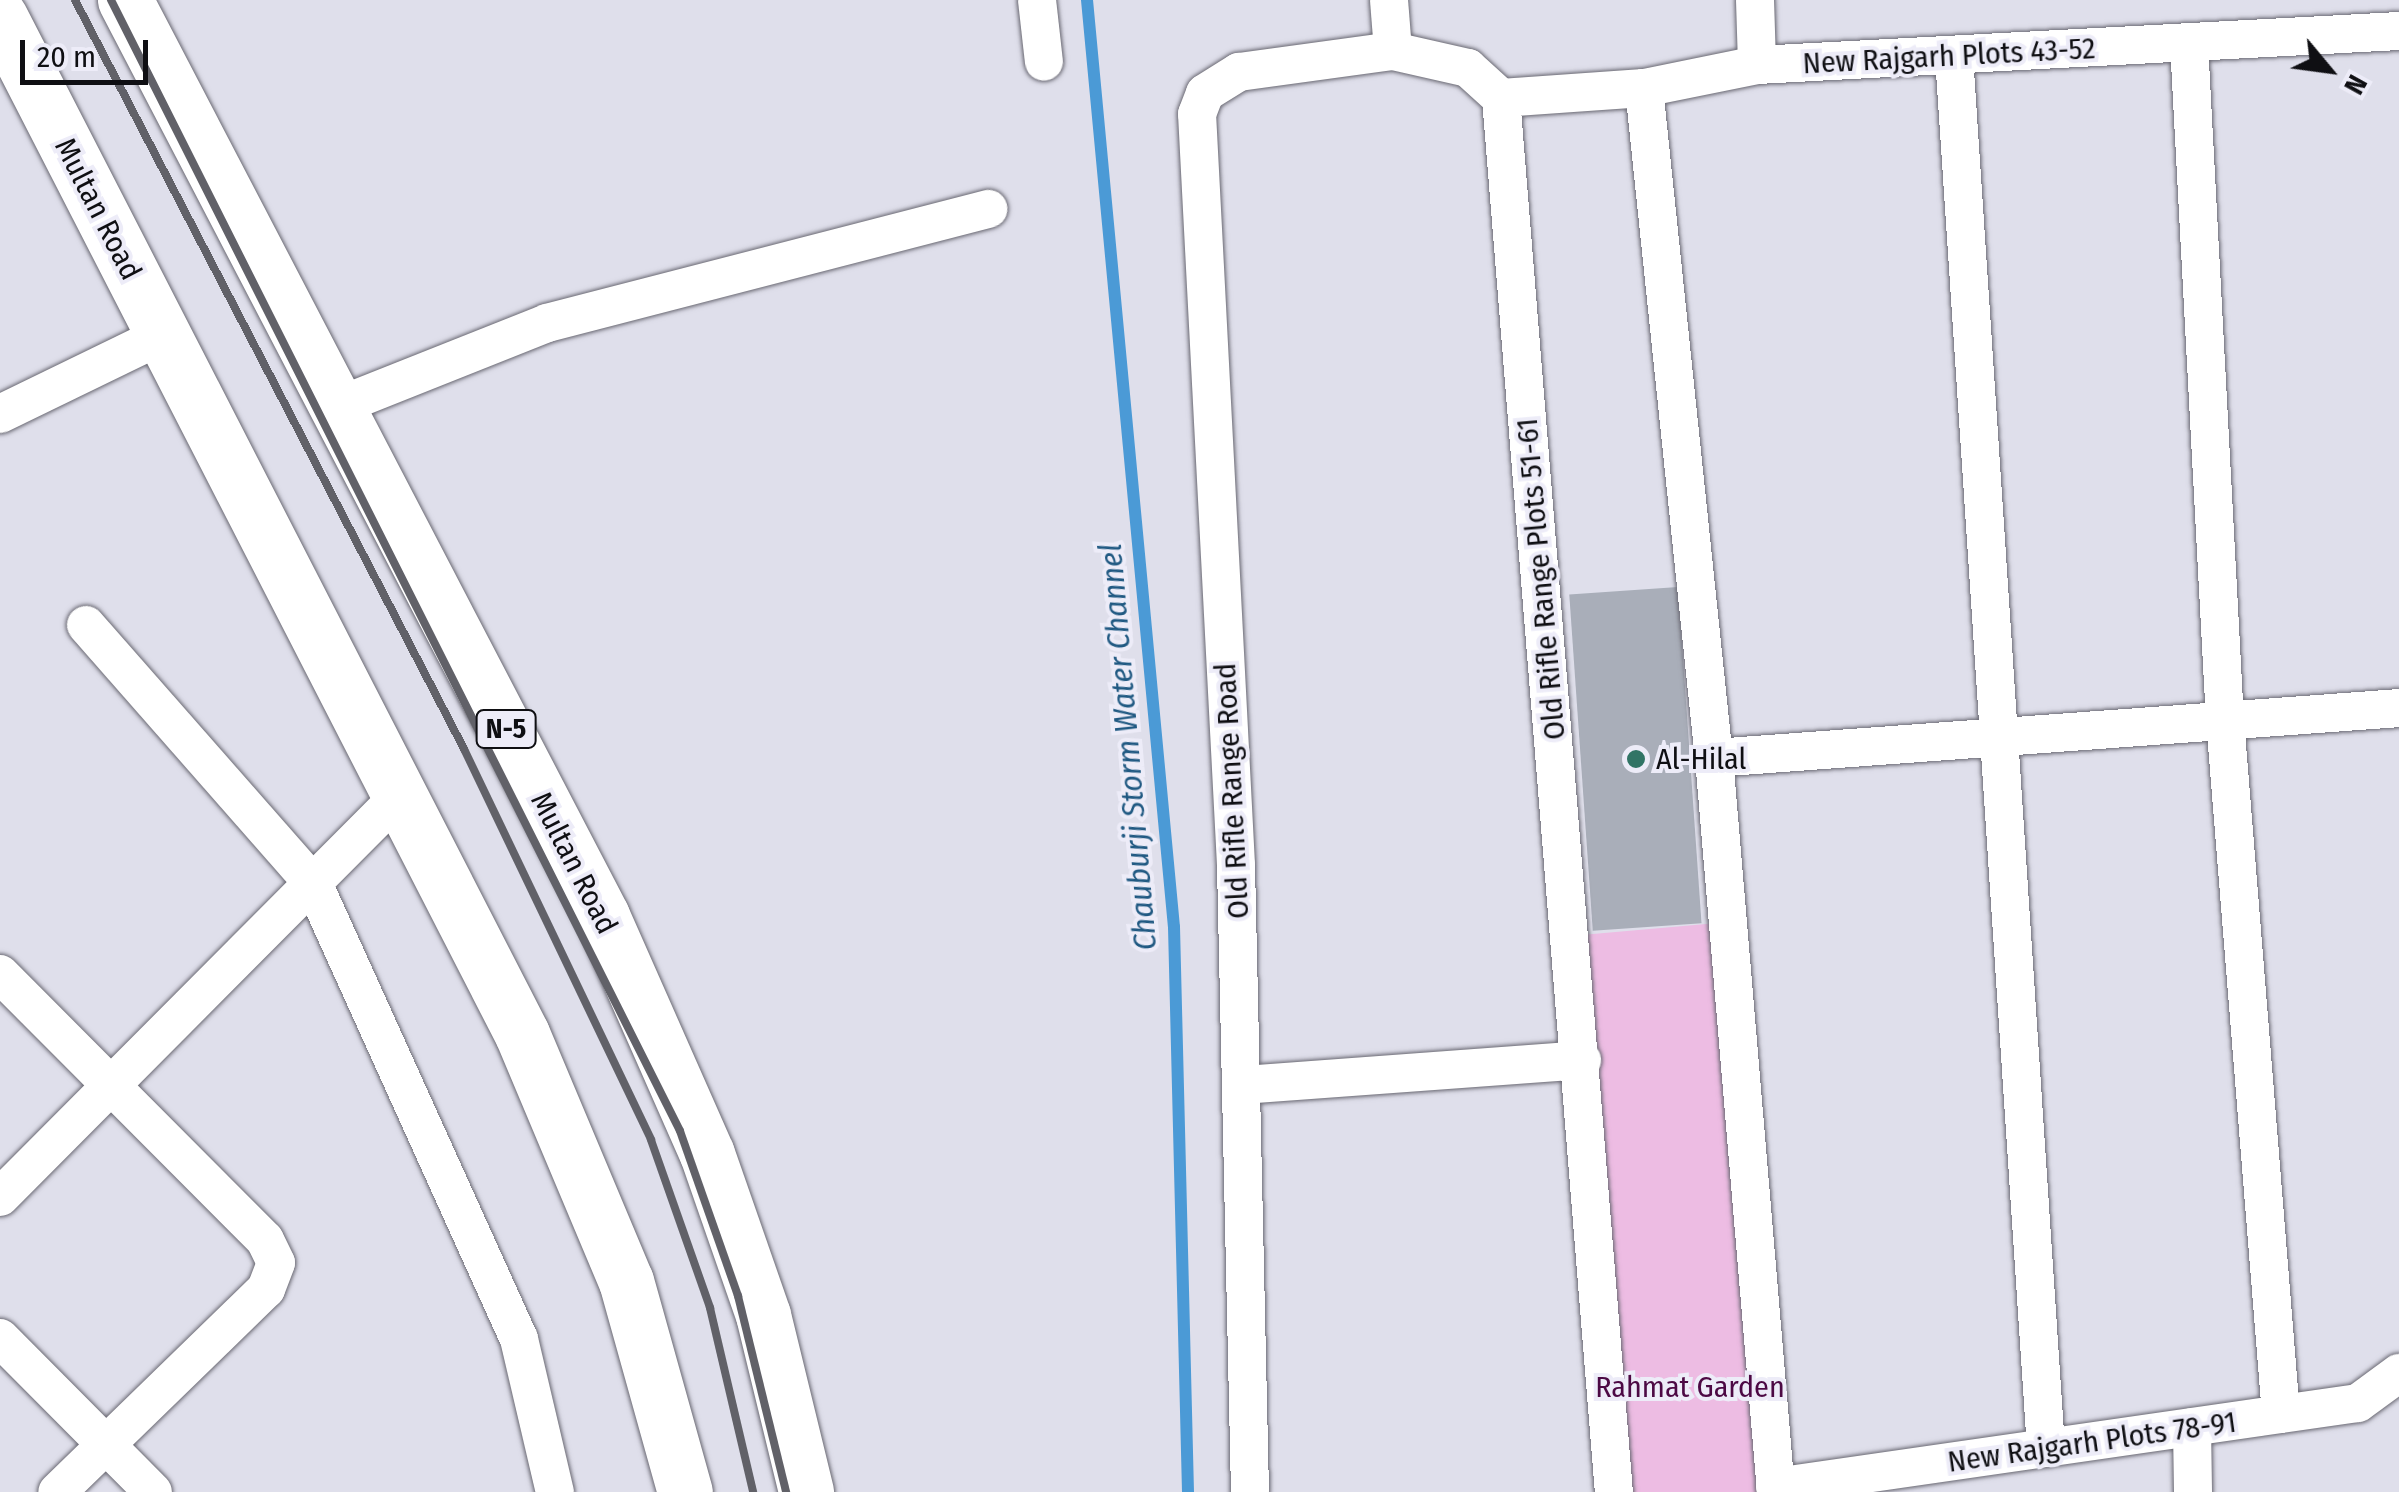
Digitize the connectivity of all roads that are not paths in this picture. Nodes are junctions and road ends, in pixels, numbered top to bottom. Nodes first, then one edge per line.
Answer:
1 (125, 0) edge
2 (1036, 0) edge
3 (1389, 0) edge
4 (1754, 0) edge
5 (0, 17) edge
6 (2399, 32) edge
7 (2189, 43) junction
8 (1392, 51) junction
9 (1954, 56) junction
10 (1044, 62) dead end
11 (1757, 65) junction
12 (1644, 88) junction
13 (1501, 98) junction
14 (990, 209) dead end
15 (164, 335) junction
16 (336, 408) junction
17 (0, 414) edge
18 (86, 625) dead end
19 (2399, 708) edge
20 (2225, 720) junction
21 (1998, 741) junction
22 (1714, 758) junction
23 (399, 796) junction
24 (313, 883) junction
25 (0, 974) edge
26 (1582, 1060) junction
27 (1243, 1085) junction
28 (110, 1086) junction
29 (0, 1196) edge
30 (0, 1338) edge
31 (2399, 1373) edge
32 (2281, 1414) junction
33 (2192, 1427) junction
34 (106, 1446) junction
35 (2046, 1448) junction
36 (1776, 1490) edge
37 (57, 1492) edge
38 (152, 1492) edge
39 (555, 1492) edge
40 (685, 1492) edge
41 (806, 1492) edge
42 (1250, 1492) edge
43 (1614, 1492) edge
44 (2193, 1492) edge

1 - 16 main road, Multan Road / N-5
2 - 10 street
3 - 8 street
4 - 11 street
5 - 15 main road, Multan Road
6 - 7 street, New Rajgarh Plots 43-52
7 - 9 street, New Rajgarh Plots 43-52
7 - 20 street
8 - 13 street
8 - 27 street, Old Rifle Range Road
9 - 11 street, New Rajgarh Plots 43-52
9 - 21 street
11 - 12 street, New Rajgarh Plots 43-52
12 - 13 street, New Rajgarh Plots 43-52
12 - 22 street
13 - 26 street, Old Rifle Range Plots 51-61
14 - 16 street
15 - 17 street
15 - 23 main road, Multan Road
16 - 41 main road, Multan Road / N-5
18 - 24 street
19 - 20 street
20 - 21 street
20 - 32 street
21 - 22 street
21 - 35 street
22 - 36 street
23 - 24 street
23 - 40 main road, Multan Road
24 - 28 street
24 - 39 street
25 - 28 street
26 - 27 street
26 - 43 street, Old Rifle Range Plots 51-61
27 - 42 street, Old Rifle Range Road
28 - 29 street
28 - 34 street
30 - 34 street
31 - 32 street, New Rajgarh Plots 78-91
32 - 33 street, New Rajgarh Plots 78-91
33 - 35 street, New Rajgarh Plots 78-91
33 - 44 street
34 - 37 street
34 - 38 street
35 - 36 street, New Rajgarh Plots 78-91

